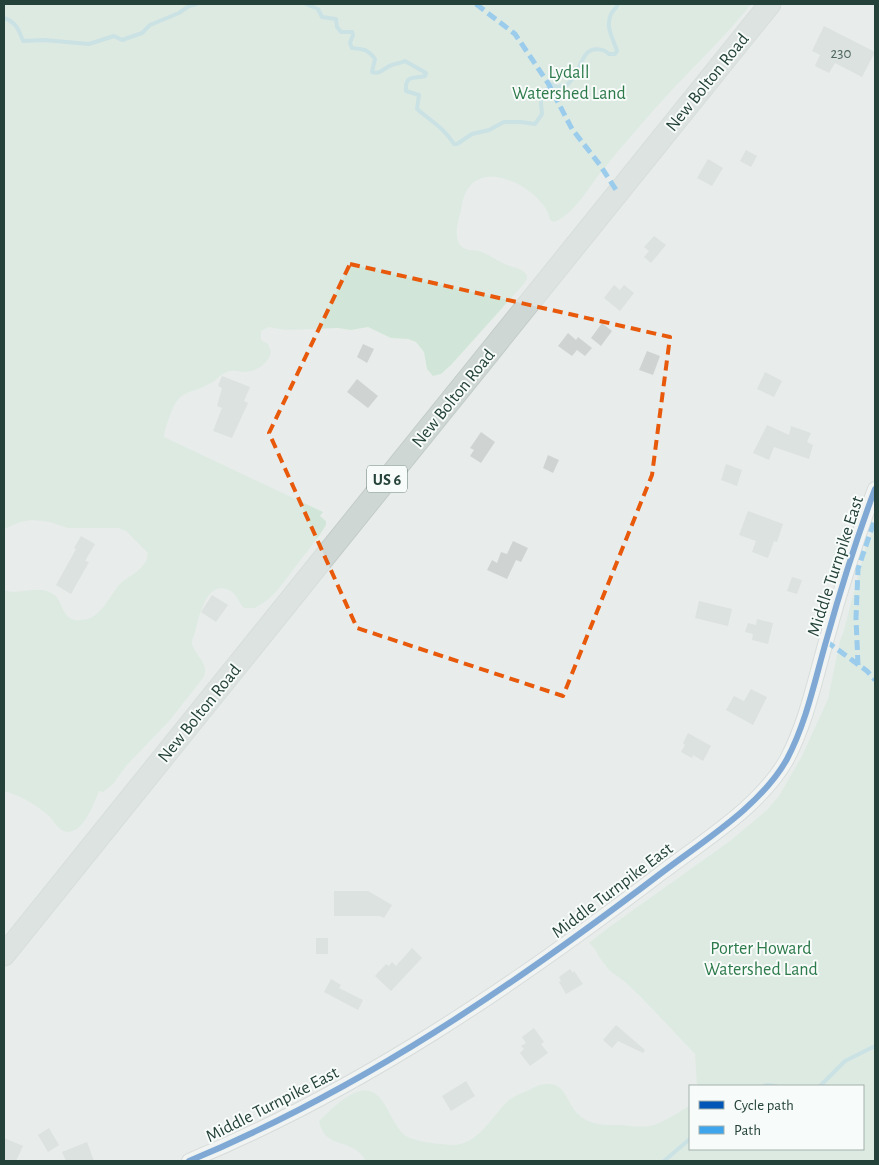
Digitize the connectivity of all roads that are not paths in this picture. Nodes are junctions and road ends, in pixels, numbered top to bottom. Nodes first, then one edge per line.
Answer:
1 (770, 4) edge
2 (875, 488) edge
3 (4, 955) edge
4 (189, 1161) edge

1 - 3 main road, New Bolton Road / US 6
2 - 4 street, Middle Turnpike East

